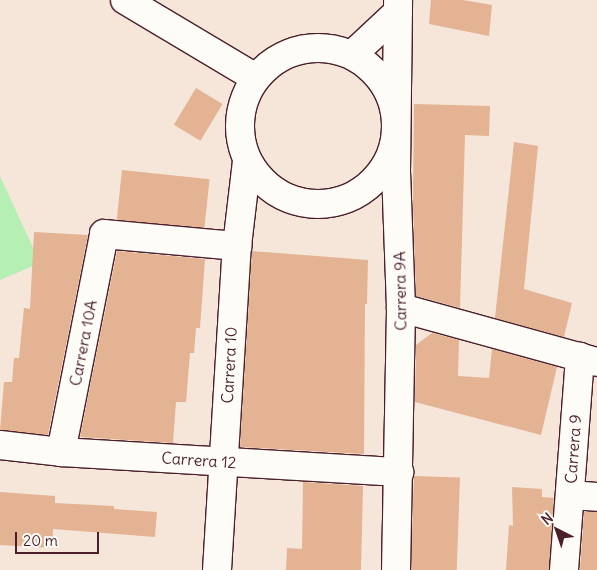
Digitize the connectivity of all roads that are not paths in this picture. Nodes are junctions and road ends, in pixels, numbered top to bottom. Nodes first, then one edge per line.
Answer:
1 (125, 0) edge
2 (398, 6) edge
3 (352, 55) junction
4 (256, 78) junction
5 (396, 132) junction
6 (247, 161) junction
7 (237, 246) junction
8 (402, 308) junction
9 (588, 360) edge
10 (0, 445) edge
11 (61, 452) junction
12 (224, 462) junction
13 (399, 472) junction
14 (570, 495) junction
15 (597, 497) edge
16 (216, 570) edge
17 (396, 570) edge
18 (564, 570) edge

1 - 4 main road
2 - 3 main road, Carrera 9A
2 - 5 main road, Carrera 9A
3 - 4 main road
3 - 5 main road
4 - 6 main road
5 - 6 main road
5 - 8 main road, Carrera 9A
6 - 7 main road, Carrera 10
7 - 11 main road, Carrera 10A
7 - 12 main road, Carrera 10
8 - 9 main road
8 - 13 main road, Carrera 9A
9 - 14 main road, Carrera 9
10 - 11 main road, Carrera 12
11 - 12 main road, Carrera 12
12 - 13 main road, Carrera 12
12 - 16 main road, Carrera 10
13 - 17 main road, Carrera 9A
14 - 15 main road
14 - 18 main road, Carrera 9

